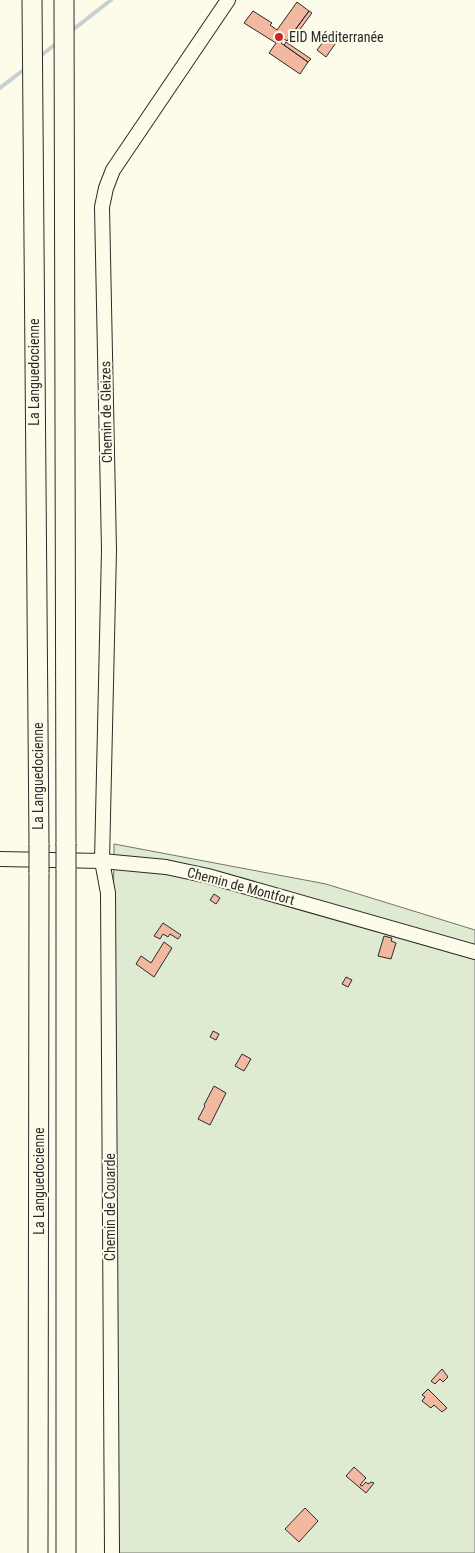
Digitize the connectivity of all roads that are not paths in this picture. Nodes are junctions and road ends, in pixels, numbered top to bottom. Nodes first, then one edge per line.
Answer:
1 (64, 0) edge
2 (228, 0) edge
3 (32, 4) edge
4 (0, 859) edge
5 (102, 861) junction
6 (0, 865) edge
7 (475, 952) edge
8 (38, 1553) edge
9 (66, 1553) edge
10 (112, 1553) edge

1 - 9 highway, La Languedocienne, bridge
2 - 5 street, Chemin de Gleizes
3 - 8 highway, La Languedocienne, bridge
4 - 5 street, Chemin de Montfort
4 - 6 street
5 - 7 street, Chemin de Montfort
5 - 10 street, Chemin de Couarde

